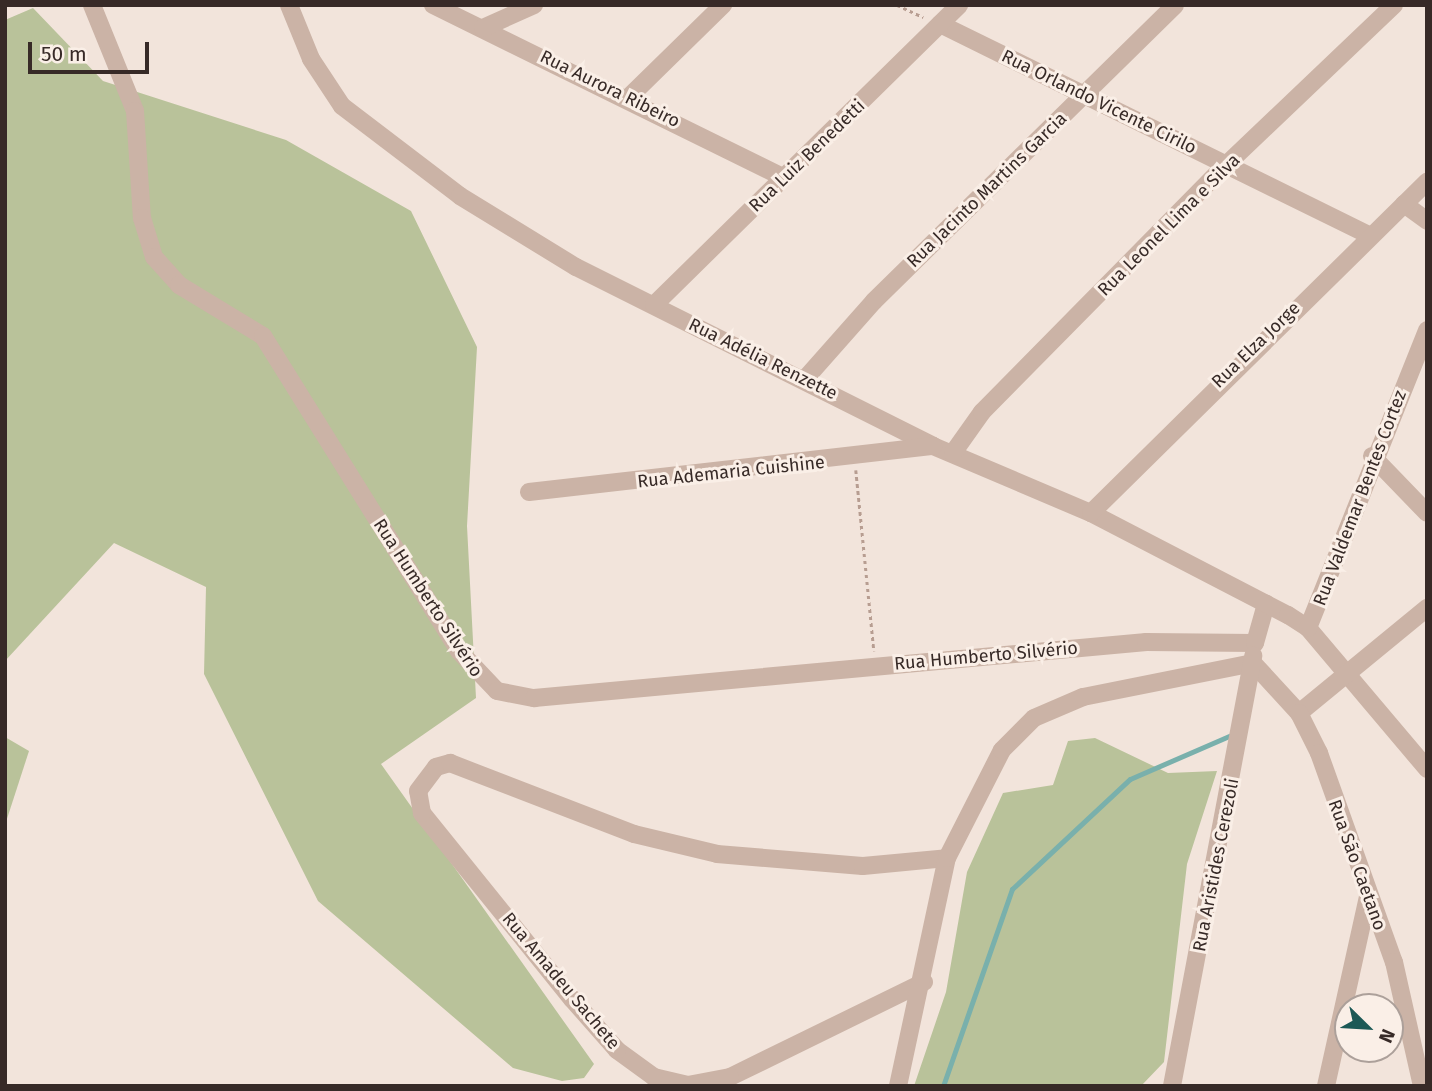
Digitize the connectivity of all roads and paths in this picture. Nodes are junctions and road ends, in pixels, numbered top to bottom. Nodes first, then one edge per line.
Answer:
1 (92, 5) edge
2 (289, 5) edge
3 (433, 5) edge
4 (534, 5) edge
5 (723, 5) edge
6 (897, 5) edge
7 (959, 5) edge
8 (1175, 5) edge
9 (1394, 5) edge
10 (940, 24) junction
11 (483, 28) junction
12 (1086, 94) junction
13 (629, 97) junction
14 (1226, 165) junction
15 (785, 178) junction
16 (1427, 182) edge
17 (1404, 204) junction
18 (1427, 221) edge
19 (1370, 236) junction
20 (654, 305) junction
21 (1427, 330) edge
22 (805, 379) junction
23 (933, 446) junction
24 (953, 453) junction
25 (1373, 456) junction
26 (855, 460) junction
27 (528, 492) dead end
28 (1091, 513) junction
29 (1427, 513) edge
30 (1266, 604) junction
31 (1427, 608) edge
32 (1308, 628) junction
33 (1255, 643) junction
34 (1253, 663) junction
35 (876, 665) junction
36 (1349, 675) junction
37 (1299, 713) junction
38 (1427, 769) edge
39 (947, 858) junction
40 (1368, 896) junction
41 (924, 982) junction
42 (898, 1086) edge
43 (1172, 1086) edge
44 (1326, 1086) edge
45 (1422, 1086) edge

1 - 35 street, Rua Humberto Silvério
2 - 20 street, Rua Adélia Renzette
3 - 11 street, Rua Aurora Ribeiro
4 - 11 street
5 - 13 street
6 - 10 path
7 - 10 street, Rua Luiz Benedetti
8 - 12 street, Rua Jacinto Martins Garcia
9 - 14 street, Rua Leonel Lima e Silva
10 - 12 street, Rua Orlando Vicente Cirilo
10 - 15 street, Rua Luiz Benedetti
11 - 13 street, Rua Aurora Ribeiro
12 - 14 street, Rua Orlando Vicente Cirilo
12 - 22 street, Rua Jacinto Martins Garcia
13 - 15 street, Rua Aurora Ribeiro
14 - 19 street, Rua Orlando Vicente Cirilo
14 - 24 street, Rua Leonel Lima e Silva
15 - 20 street, Rua Luiz Benedetti
16 - 17 street, Rua Elza Jorge
17 - 18 street
17 - 19 street, Rua Elza Jorge
19 - 28 street, Rua Elza Jorge
20 - 22 street, Rua Adélia Renzette
21 - 25 street, Rua Valdemar Bentes Cortez
22 - 23 street, Rua Adélia Renzette
23 - 24 street, Rua Adélia Renzette
23 - 26 street, Rua Ademaria Cuishine
24 - 28 street, Rua Adélia Renzette
25 - 29 street
25 - 32 street, Rua Valdemar Bentes Cortez
26 - 27 street, Rua Ademaria Cuishine
26 - 35 path
28 - 30 street, Rua Adélia Renzette
30 - 32 street, Rua Adélia Renzette
30 - 33 street
31 - 36 street
32 - 36 street, Rua Adélia Renzette
33 - 34 street, Rua Aristides Cerezoli
33 - 35 street, Rua Humberto Silvério
34 - 37 street, Rua São Caetano
34 - 39 street
34 - 43 street, Rua Aristides Cerezoli
36 - 37 street
36 - 38 street, Rua Adélia Renzette
37 - 40 street, Rua São Caetano
39 - 41 street
39 - 41 street, Rua Amadeu Sachete
40 - 44 street
40 - 45 street, Rua São Caetano
41 - 42 street

